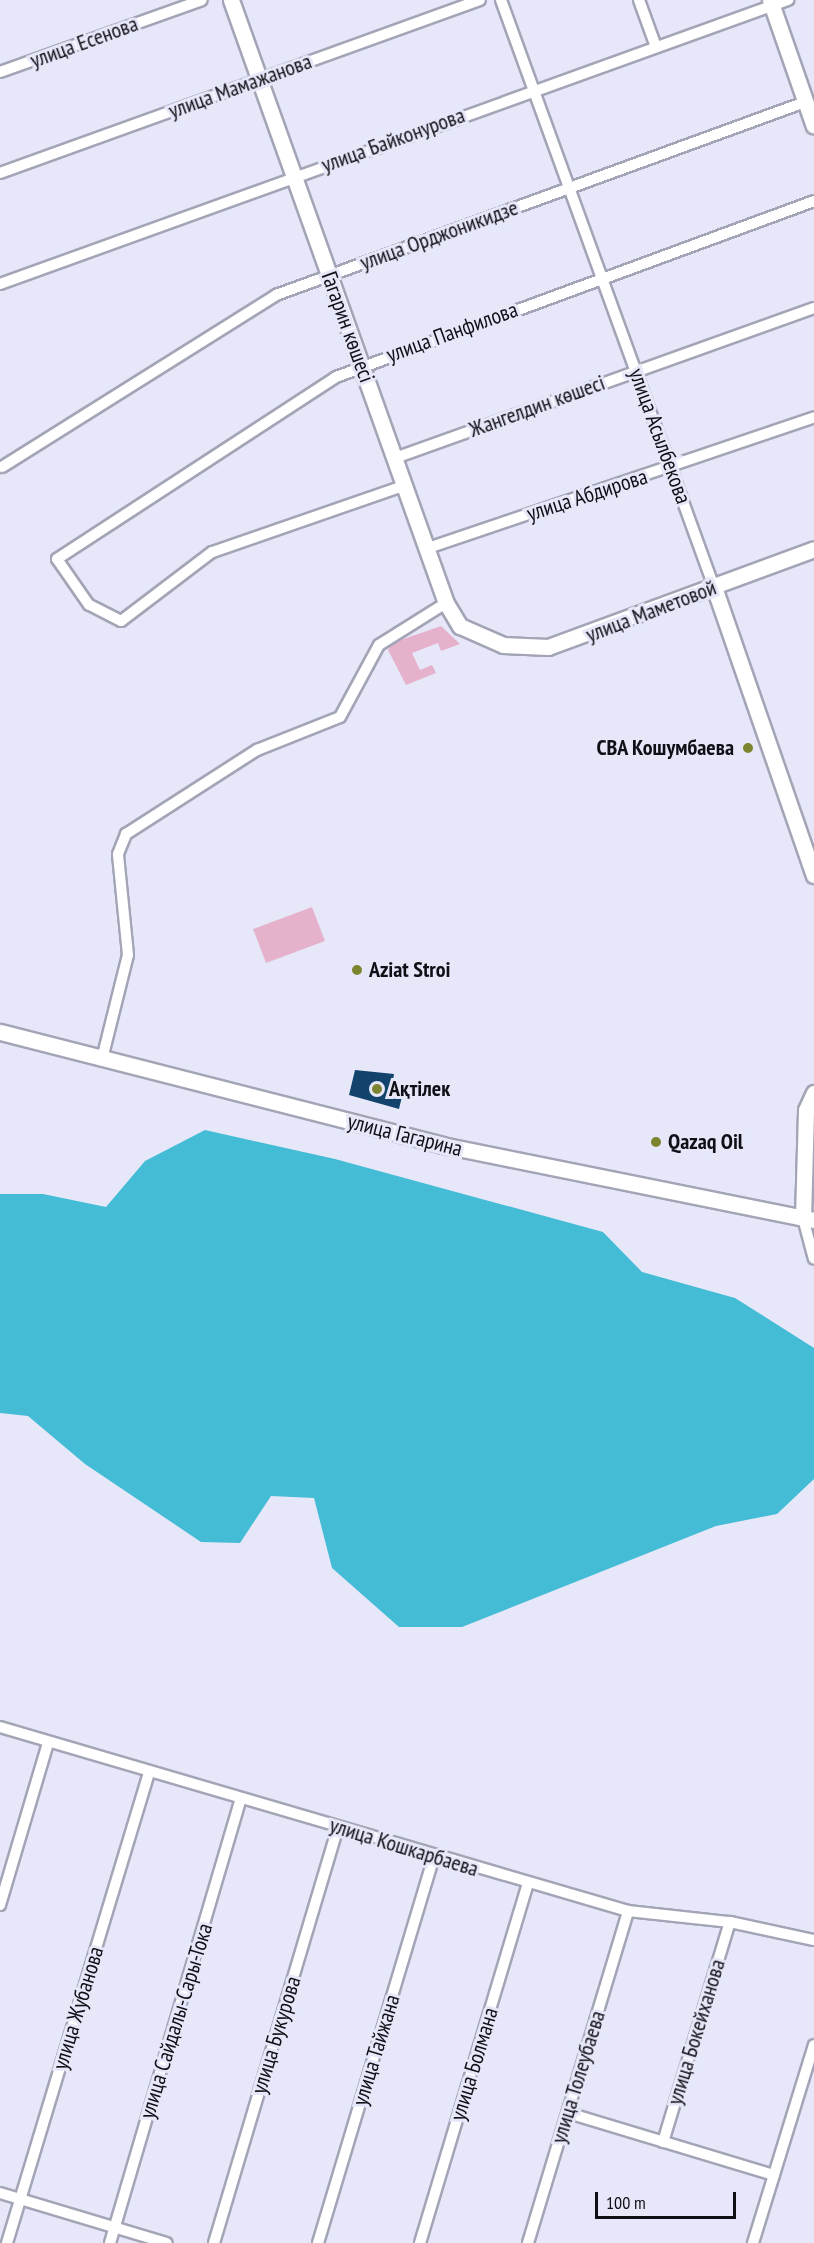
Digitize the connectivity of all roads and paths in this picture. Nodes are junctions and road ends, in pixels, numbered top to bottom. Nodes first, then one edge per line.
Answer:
1 (202, 0) edge
2 (231, 0) edge
3 (480, 0) edge
4 (501, 0) edge
5 (639, 0) edge
6 (788, 0) edge
7 (771, 3) edge
8 (656, 47) junction
9 (0, 72) edge
10 (259, 80) junction
11 (532, 90) junction
12 (805, 102) junction
13 (814, 126) edge
14 (0, 172) edge
15 (293, 176) junction
16 (567, 188) junction
17 (814, 201) edge
18 (329, 274) junction
19 (600, 279) junction
20 (0, 284) edge
21 (814, 308) edge
22 (362, 365) junction
23 (636, 370) junction
24 (814, 417) edge
25 (395, 458) junction
26 (673, 466) junction
27 (2, 467) dead end
28 (406, 485) junction
29 (428, 548) junction
30 (814, 549) edge
31 (714, 587) junction
32 (446, 603) junction
33 (485, 639) joint
34 (814, 875) edge
35 (0, 1032) edge
36 (102, 1059) junction
37 (814, 1093) edge
38 (809, 1219) edge
39 (814, 1259) edge
40 (0, 1727) edge
41 (48, 1743) junction
42 (149, 1772) junction
43 (241, 1799) junction
44 (338, 1828) junction
45 (434, 1856) junction
46 (528, 1884) junction
47 (0, 1905) edge
48 (628, 1911) junction
49 (730, 1922) junction
50 (814, 1940) edge
51 (814, 2045) edge
52 (568, 2113) junction
53 (663, 2142) junction
54 (774, 2175) junction
55 (0, 2193) edge
56 (21, 2199) junction
57 (114, 2227) junction
58 (7, 2243) edge
59 (110, 2243) edge
60 (167, 2243) edge
61 (214, 2243) edge
62 (318, 2243) edge
63 (420, 2243) edge
64 (528, 2243) edge
65 (753, 2243) edge

1 - 9 street, улица Есенова
2 - 10 street, Гагарин көшесі
3 - 10 street, улица Мамажанова
4 - 11 street, улица Асылбекова
5 - 8 street
6 - 7 street, улица Байконурова
7 - 8 street, улица Байконурова
7 - 12 street
8 - 11 street, улица Байконурова
10 - 14 street, улица Мамажанова
10 - 15 street, Гагарин көшесі
11 - 15 street, улица Байконурова
11 - 16 street, улица Асылбекова
12 - 13 street
12 - 16 street, улица Орджоникидзе
15 - 18 street, Гагарин көшесі
15 - 20 street, улица Байконурова
16 - 18 street, улица Орджоникидзе
16 - 19 street, улица Асылбекова
17 - 19 street, улица Панфилова
18 - 22 street, Гагарин көшесі
18 - 27 street, улица Орджоникидзе
19 - 22 street, улица Панфилова
19 - 23 street, улица Асылбекова
21 - 23 street, Жангелдин көшесі
22 - 25 street, Гагарин көшесі
22 - 28 street, улица Панфилова
23 - 25 street, Жангелдин көшесі
23 - 26 street, улица Асылбекова
24 - 26 street, улица Абдирова
25 - 28 street, Гагарин көшесі
26 - 29 street, улица Абдирова
26 - 31 street, улица Асылбекова
28 - 29 street, Гагарин көшесі
29 - 32 street, Гагарин көшесі
30 - 31 street, улица Маметовой
31 - 33 street, улица Маметовой
31 - 34 street, улица Асылбекова
32 - 33 street, Гагарин көшесі
32 - 36 street
35 - 36 street, улица Гагарина
36 - 38 street, улица Гагарина
37 - 38 street
38 - 39 street
40 - 41 street, улица Кошкарбаева
41 - 42 street, улица Кошкарбаева
41 - 47 street
42 - 43 street, улица Кошкарбаева
42 - 56 street, улица Жубанова
43 - 44 street, улица Кошкарбаева
43 - 57 street, улица Сайдалы-Сары-Тока
44 - 45 street, улица Кошкарбаева
44 - 61 street, улица Букурова
45 - 46 street, улица Кошкарбаева
45 - 62 street, улица Тайжана
46 - 48 street, улица Кошкарбаева
46 - 63 street, улица Болмана
48 - 49 street, улица Кошкарбаева
48 - 52 street, улица Толеубаева
49 - 50 street, улица Кошкарбаева
49 - 53 street, улица Бокейханова
51 - 54 street
52 - 53 street
52 - 64 street, улица Толеубаева
53 - 54 street
54 - 65 street
55 - 56 street
56 - 57 street
56 - 58 street, улица Жубанова
57 - 59 street, улица Сайдалы-Сары-Тока
57 - 60 street

